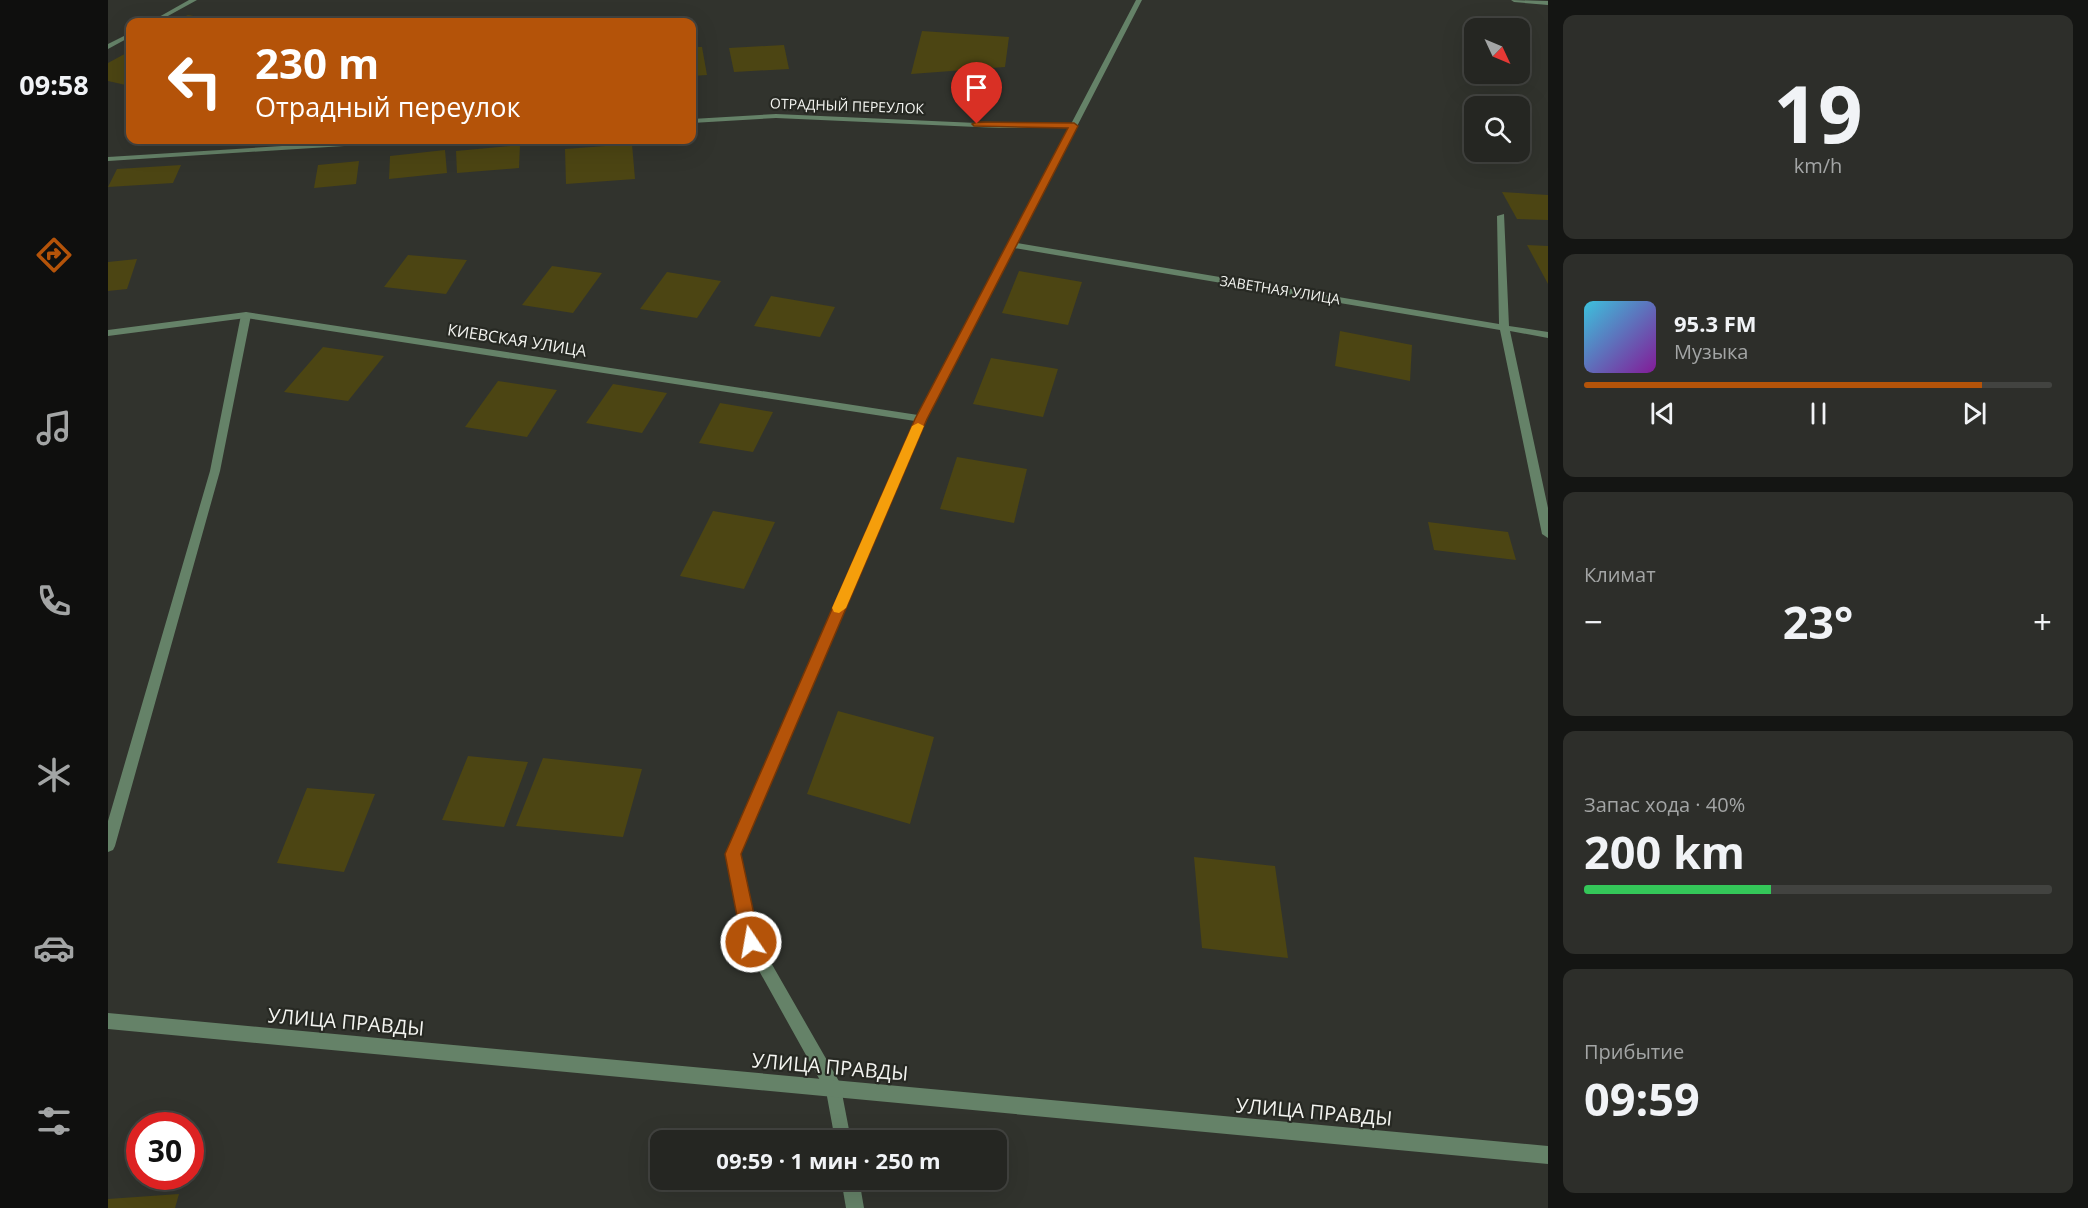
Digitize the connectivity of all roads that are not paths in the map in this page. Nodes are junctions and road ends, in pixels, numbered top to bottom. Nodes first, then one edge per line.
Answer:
1 (194, 0) edge
2 (1139, 0) edge
3 (1514, 0) edge
4 (1548, 3) edge
5 (160, 18) edge
6 (126, 37) edge
7 (108, 47) edge
8 (696, 121) edge
9 (1074, 126) junction
10 (343, 144) edge
11 (108, 159) edge
12 (1501, 216) dead end
13 (1012, 245) junction
14 (246, 315) junction
15 (1504, 327) junction
16 (108, 333) edge
17 (1548, 335) edge
18 (921, 419) junction
19 (1548, 534) edge
20 (108, 846) edge
21 (108, 1022) edge
22 (834, 1089) junction
23 (841, 1130) edge
24 (1548, 1155) edge
25 (852, 1190) edge
26 (855, 1208) edge

1 - 5 street
2 - 9 street
3 - 4 street
6 - 7 street
8 - 9 street, ОТРАДНЫЙ ПЕРЕУЛОК
9 - 13 street
10 - 11 street
12 - 15 street
13 - 15 street, ЗАВЕТНАЯ УЛИЦА
13 - 18 street
14 - 16 street, КИЕВСКАЯ УЛИЦА
14 - 18 street, КИЕВСКАЯ УЛИЦА
14 - 20 street
15 - 17 street, ЗАВЕТНАЯ УЛИЦА
15 - 19 street
18 - 22 street
21 - 22 street, УЛИЦА ПРАВДЫ
22 - 23 street
22 - 24 street, УЛИЦА ПРАВДЫ
25 - 26 street

